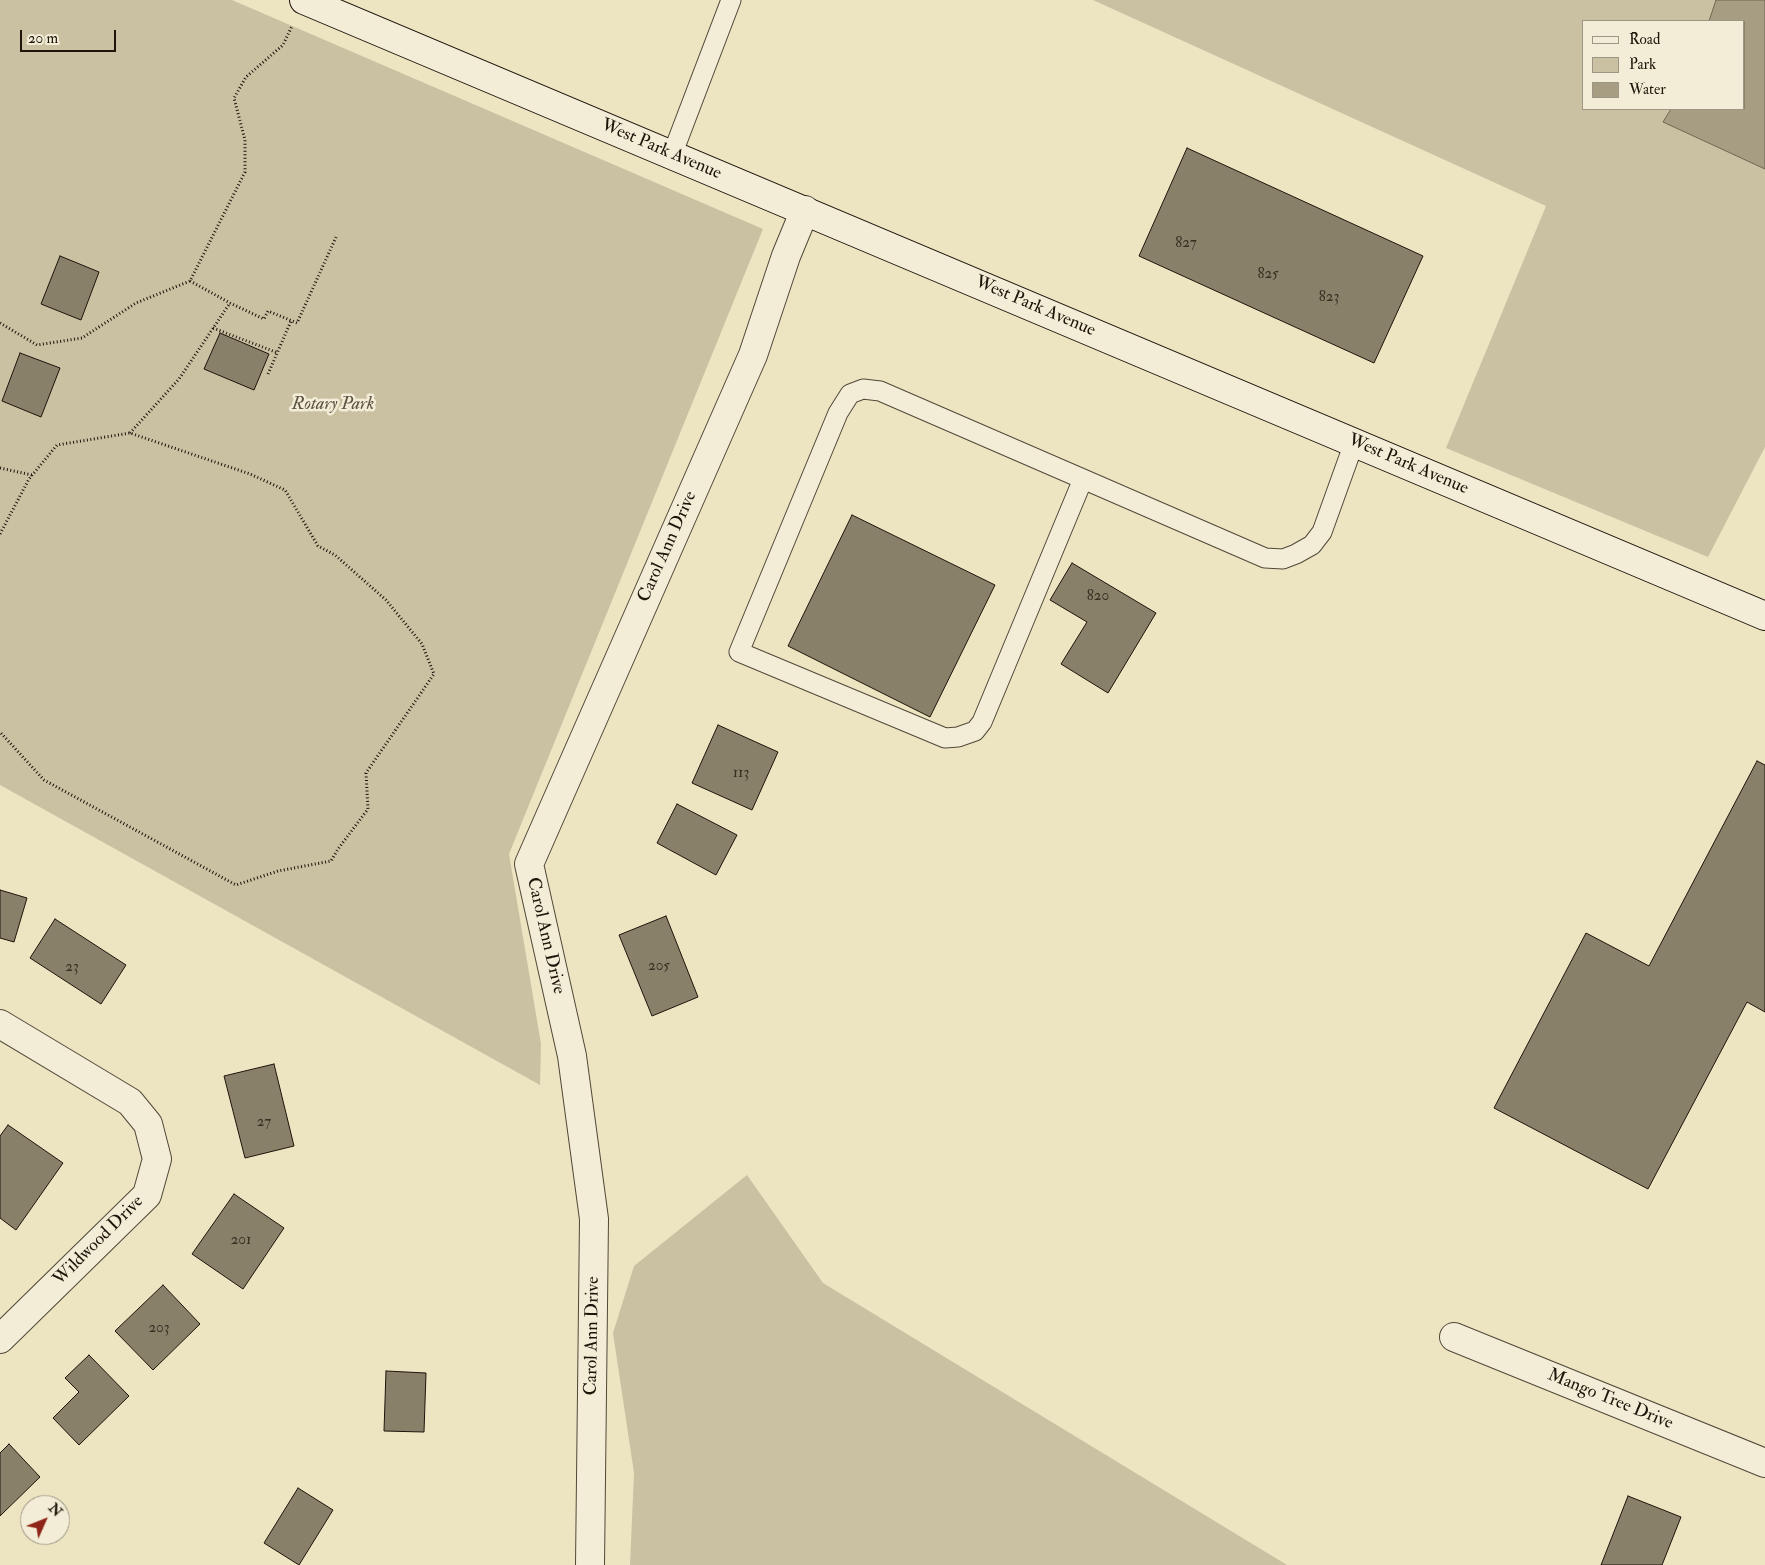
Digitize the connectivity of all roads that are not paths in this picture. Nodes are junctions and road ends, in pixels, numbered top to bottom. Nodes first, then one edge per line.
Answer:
1 (731, 0) edge
2 (300, 9) edge
3 (672, 155) junction
4 (805, 210) junction
5 (1354, 443) junction
6 (1083, 479) junction
7 (1765, 616) edge
8 (0, 1024) edge
9 (1454, 1337) dead end
10 (0, 1339) edge
11 (1765, 1463) edge
12 (590, 1565) edge

1 - 3 lane
2 - 3 street, West Park Avenue
3 - 4 street, West Park Avenue
4 - 5 street, West Park Avenue
4 - 12 street, Carol Ann Drive
5 - 6 lane
5 - 7 street, West Park Avenue
6 - 6 lane
8 - 10 street, Wildwood Drive
9 - 11 street, Mango Tree Drive

